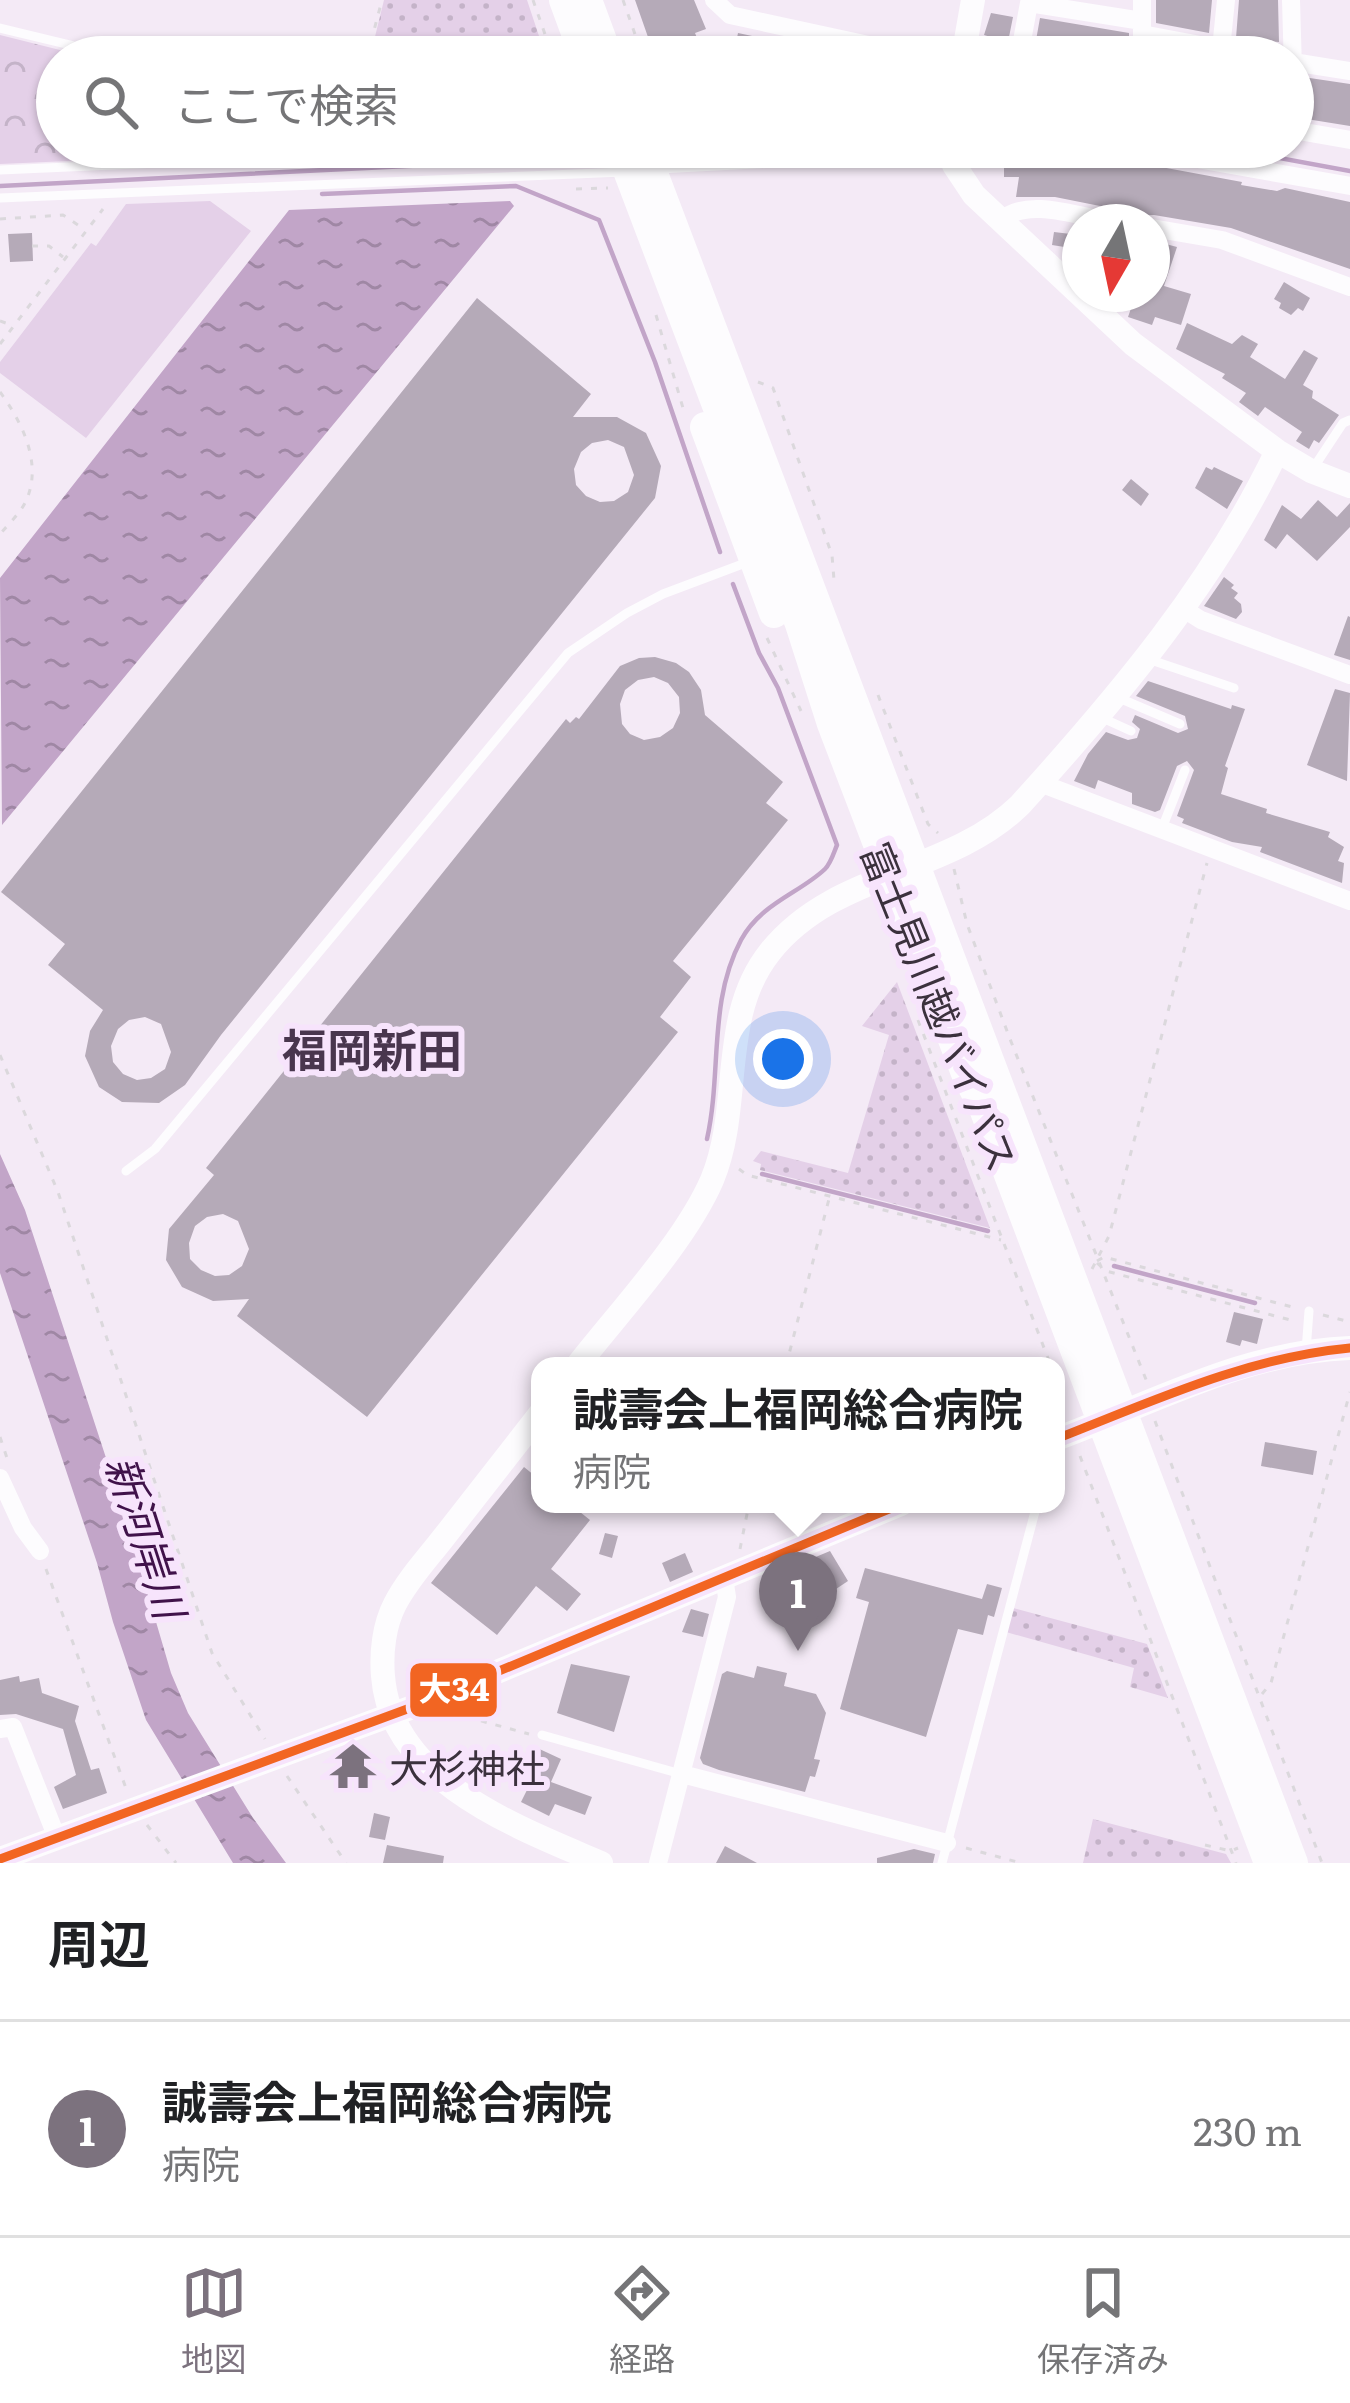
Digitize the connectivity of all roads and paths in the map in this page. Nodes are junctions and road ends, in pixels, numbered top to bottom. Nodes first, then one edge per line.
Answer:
1 (382, 0) edge
2 (533, 0) edge
3 (564, 0) edge
4 (587, 0) edge
5 (623, 0) edge
6 (714, 0) edge
7 (973, 0) edge
8 (1142, 0) edge
9 (1226, 0) edge
10 (1291, 0) edge
11 (1062, 4) edge
12 (0, 28) edge
13 (1142, 28) junction
14 (373, 36) edge
15 (546, 36) edge
16 (577, 36) edge
17 (600, 36) edge
18 (636, 36) edge
19 (827, 36) edge
20 (967, 36) edge
21 (1023, 36) edge
22 (1142, 36) edge
23 (1171, 36) edge
24 (1222, 36) edge
25 (1292, 36) edge
26 (36, 37) edge
27 (1314, 67) edge
28 (1350, 71) edge
29 (1314, 134) edge
30 (1350, 140) edge
31 (36, 168) edge
32 (642, 168) edge
33 (642, 168) edge
34 (704, 168) edge
35 (959, 168) edge
36 (1248, 168) edge
37 (0, 170) edge
38 (1350, 186) edge
39 (0, 197) edge
40 (107, 203) dead end
41 (1062, 214) edge
42 (0, 219) edge
43 (1001, 221) junction
44 (87, 231) junction
45 (1170, 231) edge
46 (32, 247) dead end
47 (65, 259) junction
48 (1350, 287) edge
49 (668, 310) junction
50 (0, 321) edge
51 (14, 326) junction
52 (0, 344) edge
53 (0, 392) edge
54 (1350, 420) edge
55 (691, 431) dead end
56 (1277, 452) junction
57 (1311, 471) junction
58 (1350, 486) edge
59 (0, 534) edge
60 (753, 560) junction
61 (1182, 608) junction
62 (1144, 658) junction
63 (1350, 676) edge
64 (1234, 688) dead end
65 (1113, 695) junction
66 (1096, 715) junction
67 (832, 724) junction
68 (1180, 724) dead end
69 (1131, 731) dead end
70 (1185, 770) dead end
71 (1040, 783) junction
72 (1161, 831) junction
73 (1210, 850) junction
74 (922, 869) junction
75 (1350, 887) edge
76 (1350, 901) edge
77 (932, 981) junction
78 (917, 1016) dead end
79 (0, 1055) edge
80 (738, 1168) dead end
81 (126, 1171) dead end
82 (1023, 1182) junction
83 (830, 1199) dead end
84 (1009, 1240) junction
85 (1093, 1268) junction
86 (1309, 1311) junction
87 (1350, 1322) edge
88 (1306, 1324) junction
89 (1350, 1348) edge
90 (1306, 1351) junction
91 (584, 1357) edge
92 (787, 1357) edge
93 (1045, 1357) edge
94 (1048, 1357) edge
95 (1350, 1392) edge
96 (1147, 1403) junction
97 (531, 1425) edge
98 (1069, 1433) edge
99 (0, 1478) edge
100 (747, 1513) edge
101 (880, 1513) edge
102 (1035, 1513) edge
103 (40, 1551) joint
104 (733, 1575) junction
105 (1200, 1649) junction
106 (430, 1700) junction
107 (1255, 1700) junction
108 (392, 1716) junction
109 (0, 1729) edge
110 (542, 1735) joint
111 (274, 1758) junction
112 (682, 1774) junction
113 (140, 1808) junction
114 (57, 1838) junction
115 (947, 1843) junction
116 (1205, 1845) dead end
117 (1237, 1857) edge
118 (0, 1859) edge
119 (176, 1863) edge
120 (346, 1863) edge
121 (601, 1863) edge
122 (658, 1863) edge
123 (942, 1863) edge
124 (1022, 1863) edge
125 (1269, 1863) edge
126 (1293, 1863) edge
127 (1310, 1863) edge
128 (1322, 1863) edge

1 - 14 path
2 - 15 path
3 - 16 highway
4 - 17 highway
5 - 18 path
6 - 19 street
7 - 20 street
8 - 13 street
9 - 24 street
10 - 25 street
11 - 13 street
11 - 21 street
12 - 26 lane
13 - 22 street
13 - 23 street
27 - 28 street
29 - 30 street
31 - 37 lane
32 - 49 highway, 富士見川越バイパス
33 - 74 highway, 富士見川越バイパス
34 - 39 lane
35 - 43 street
36 - 38 street
40 - 44 path
41 - 43 street
42 - 44 path
43 - 56 street
44 - 47 path
45 - 48 street
46 - 47 path
47 - 51 path
49 - 55 path
49 - 60 highway
49 - 67 highway, 富士見川越バイパス
50 - 51 path
51 - 52 path
53 - 59 path
54 - 57 lane
56 - 57 street
56 - 61 street
57 - 58 street
60 - 67 highway
60 - 81 lane
61 - 62 street
61 - 63 street
62 - 64 lane
62 - 65 street
65 - 66 street
65 - 68 lane
66 - 69 lane
66 - 71 street
67 - 74 highway, 富士見川越バイパス
70 - 72 lane
71 - 72 street
71 - 74 street
72 - 73 street
73 - 76 street
73 - 85 path
74 - 77 highway, 富士見川越バイパス
74 - 82 highway, 富士見川越バイパス
74 - 85 highway
74 - 85 path
74 - 91 street
75 - 76 street
77 - 82 highway, 富士見川越バイパス
77 - 84 highway
78 - 84 path
79 - 111 path
80 - 84 path
82 - 105 highway, 富士見川越バイパス
83 - 92 path
84 - 93 highway
84 - 94 path
85 - 86 path
85 - 88 path
85 - 96 highway
85 - 96 path
86 - 87 path
86 - 88 lane
88 - 90 lane
89 - 90 street
90 - 96 street
95 - 107 path
96 - 98 street
96 - 107 highway
96 - 107 path
97 - 108 street
98 - 117 highway
98 - 117 path
99 - 103 street
100 - 104 path
101 - 104 street
102 - 115 lane
103 - 113 path
104 - 106 street
104 - 112 street
105 - 125 highway, 富士見川越バイパス
105 - 126 highway, 富士見川越バイパス
106 - 108 street
106 - 110 path
107 - 127 highway
107 - 128 path
108 - 111 street
108 - 121 street
109 - 114 street
110 - 112 lane
111 - 113 street
111 - 120 path
112 - 115 street
112 - 122 street
113 - 114 street
113 - 119 path
114 - 118 street
115 - 123 lane
115 - 124 path
116 - 117 path

